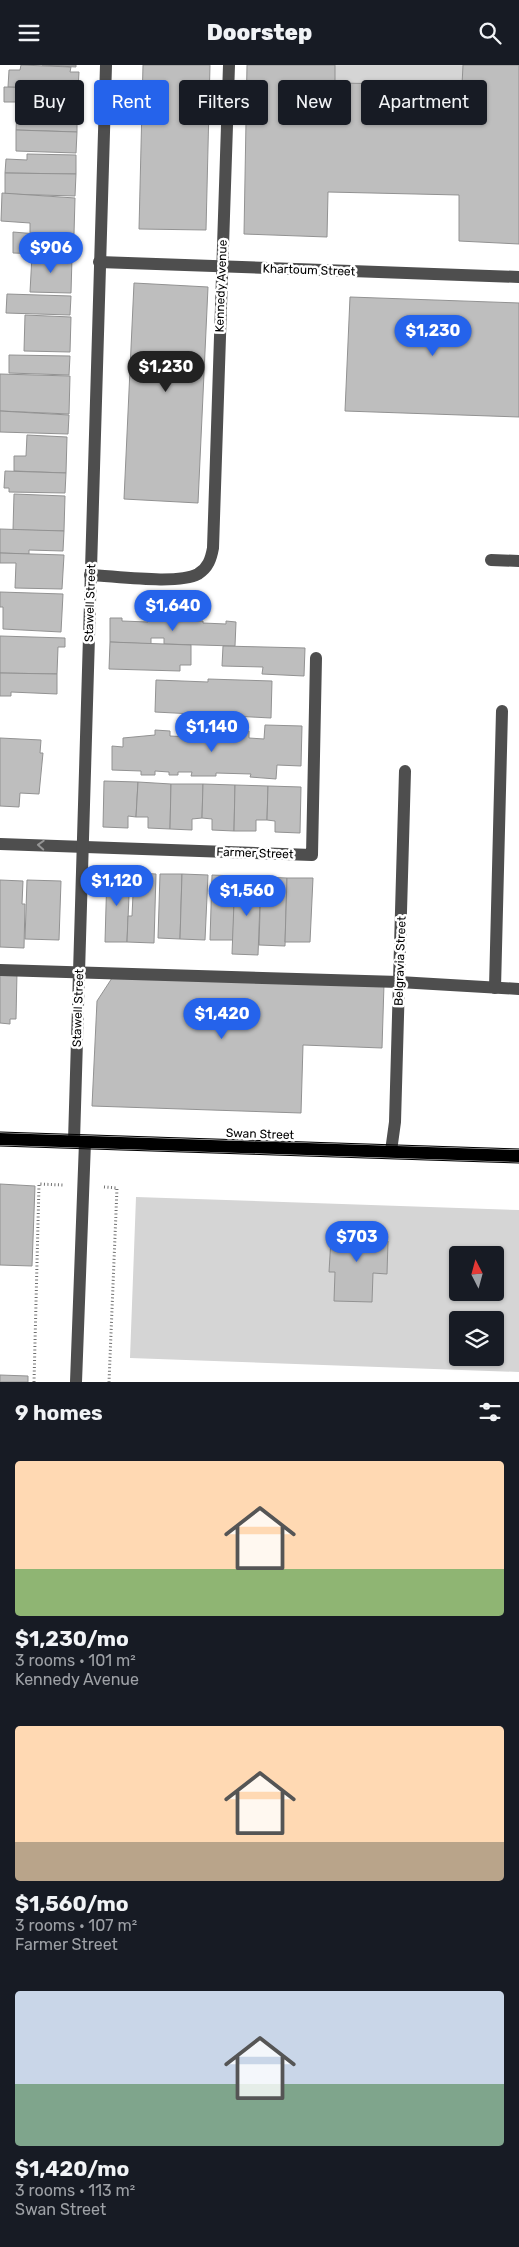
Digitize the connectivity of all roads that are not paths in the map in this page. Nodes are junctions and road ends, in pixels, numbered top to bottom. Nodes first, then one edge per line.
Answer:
1 (106, 65) edge
2 (229, 65) edge
3 (99, 262) junction
4 (222, 267) junction
5 (519, 277) edge
6 (491, 561) dead end
7 (519, 561) edge
8 (90, 575) junction
9 (316, 657) dead end
10 (502, 711) dead end
11 (405, 771) dead end
12 (0, 843) edge
13 (82, 847) junction
14 (0, 970) edge
15 (79, 972) junction
16 (399, 982) junction
17 (495, 988) junction
18 (519, 989) edge
19 (0, 1139) edge
20 (79, 1142) junction
21 (391, 1151) junction
22 (519, 1156) edge
23 (76, 1382) edge

1 - 3 street, Stawell Street
2 - 4 street, Kennedy Avenue
3 - 4 street, Khartoum Street
3 - 8 street, Stawell Street
4 - 5 street, Khartoum Street
4 - 8 street, Kennedy Avenue
6 - 7 street
8 - 13 street, Stawell Street
9 - 13 street, Farmer Street
10 - 17 street
11 - 16 street, Belgravia Street
13 -> 12 street, Farmer Street
13 - 15 street, Stawell Street
14 - 15 street
15 - 16 street
15 - 20 street, Stawell Street
16 - 17 street
16 - 21 street, Belgravia Street
17 - 18 street
19 - 20 main road, Swan Street
20 - 21 main road, Swan Street
20 - 23 street, Stawell Street
21 - 22 main road, Swan Street

